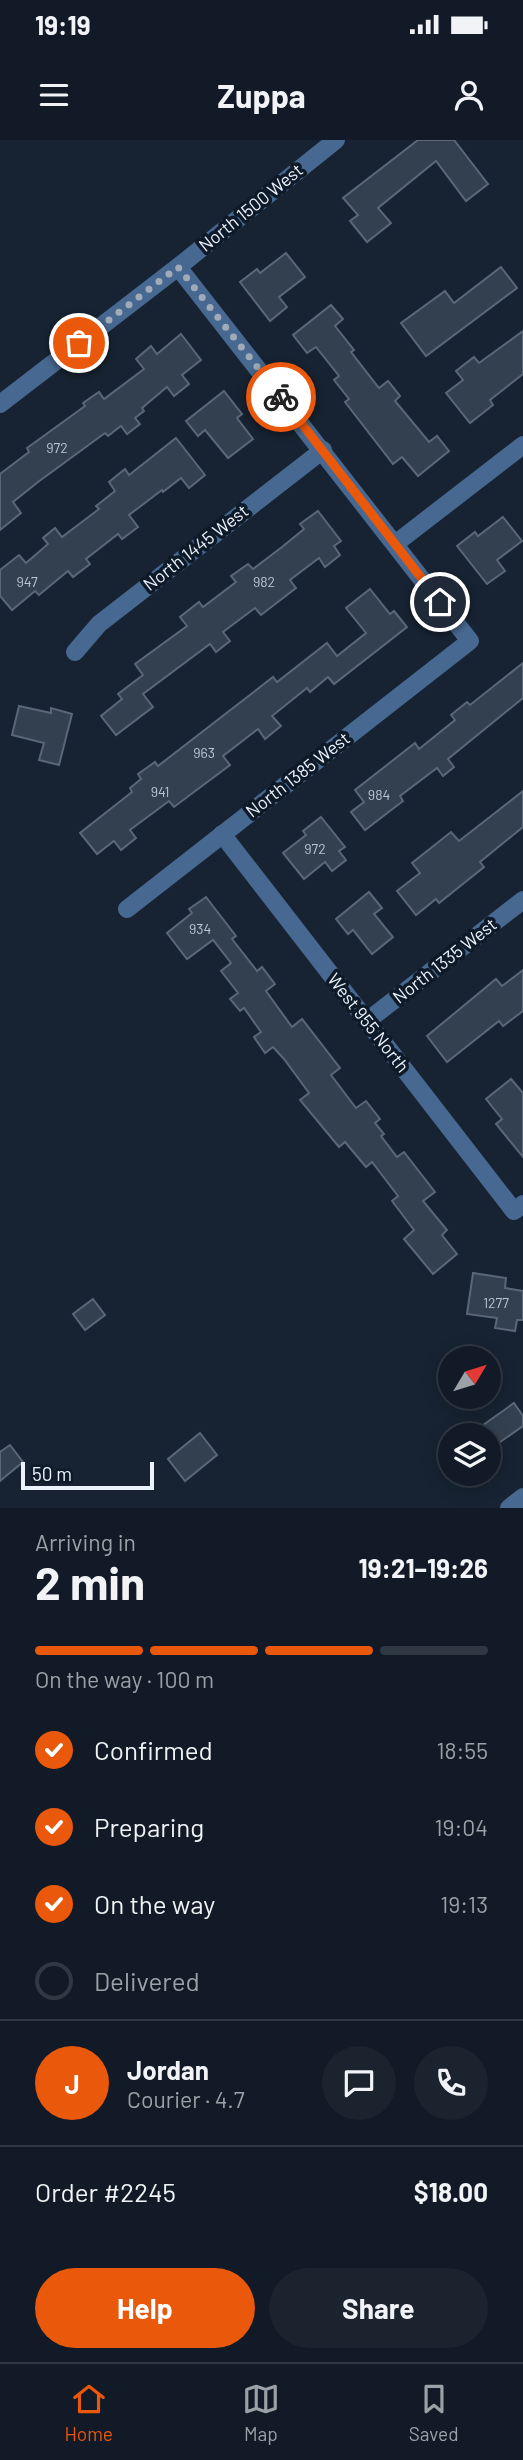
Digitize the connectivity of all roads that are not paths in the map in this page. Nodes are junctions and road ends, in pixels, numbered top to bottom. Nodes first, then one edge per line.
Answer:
1 (336, 140) edge
2 (178, 267) junction
3 (0, 404) edge
4 (523, 445) edge
5 (323, 450) junction
6 (395, 544) junction
7 (75, 652) dead end
8 (222, 834) junction
9 (523, 900) edge
10 (127, 909) dead end
11 (367, 1021) junction
12 (518, 1208) edge
13 (523, 1497) edge
14 (509, 1508) edge

1 - 2 street, North 1500 West
2 - 3 street, North 1500 West
2 - 5 street
4 - 6 street
5 - 6 street
5 - 7 street, North 1445 West
6 - 8 street, North 1385 West
8 - 10 street, North 1385 West
8 - 11 street, West 955 North
9 - 11 street, North 1335 West
11 - 12 street, West 955 North
13 - 14 street

